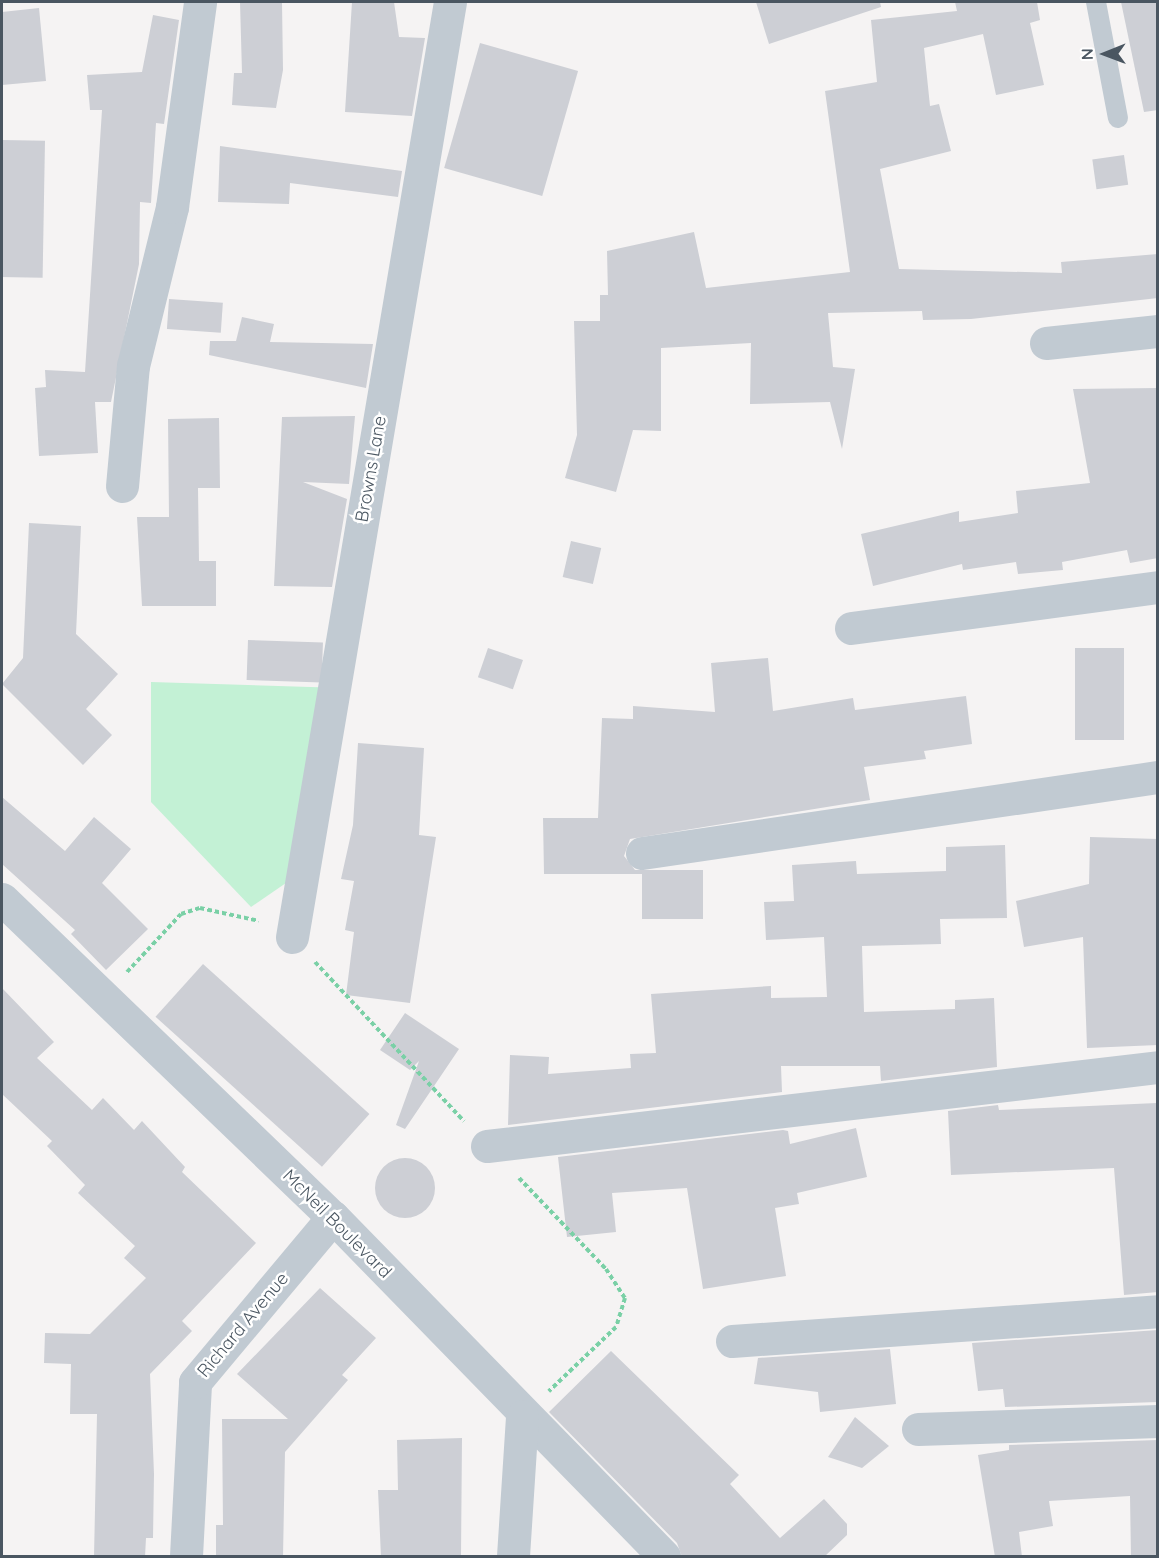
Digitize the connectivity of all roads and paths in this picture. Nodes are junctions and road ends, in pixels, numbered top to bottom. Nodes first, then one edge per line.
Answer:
1 (200, 2) edge
2 (450, 2) edge
3 (1096, 2) edge
4 (1118, 118) dead end
5 (1158, 331) edge
6 (1046, 343) dead end
7 (122, 486) dead end
8 (1158, 587) edge
9 (851, 628) dead end
10 (1158, 777) edge
11 (642, 853) dead end
12 (2, 899) edge
13 (292, 937) junction
14 (103, 998) junction
15 (1158, 1067) edge
16 (487, 1146) junction
17 (333, 1216) junction
18 (1158, 1311) edge
19 (732, 1341) dead end
20 (522, 1416) junction
21 (1158, 1421) edge
22 (918, 1429) dead end
23 (186, 1557) edge
24 (513, 1557) edge
25 (664, 1557) edge

1 - 7 street
2 - 13 street, Browns Lane
3 - 4 lane
5 - 6 street
8 - 9 street
10 - 11 street
12 - 14 street, McNeil Boulevard
13 - 14 path
13 - 16 path
14 - 17 street, McNeil Boulevard
15 - 16 street
16 - 20 path
17 - 20 street, McNeil Boulevard
17 - 23 street, Richard Avenue
18 - 19 street
20 - 24 street
20 - 25 street, McNeil Boulevard
21 - 22 street

